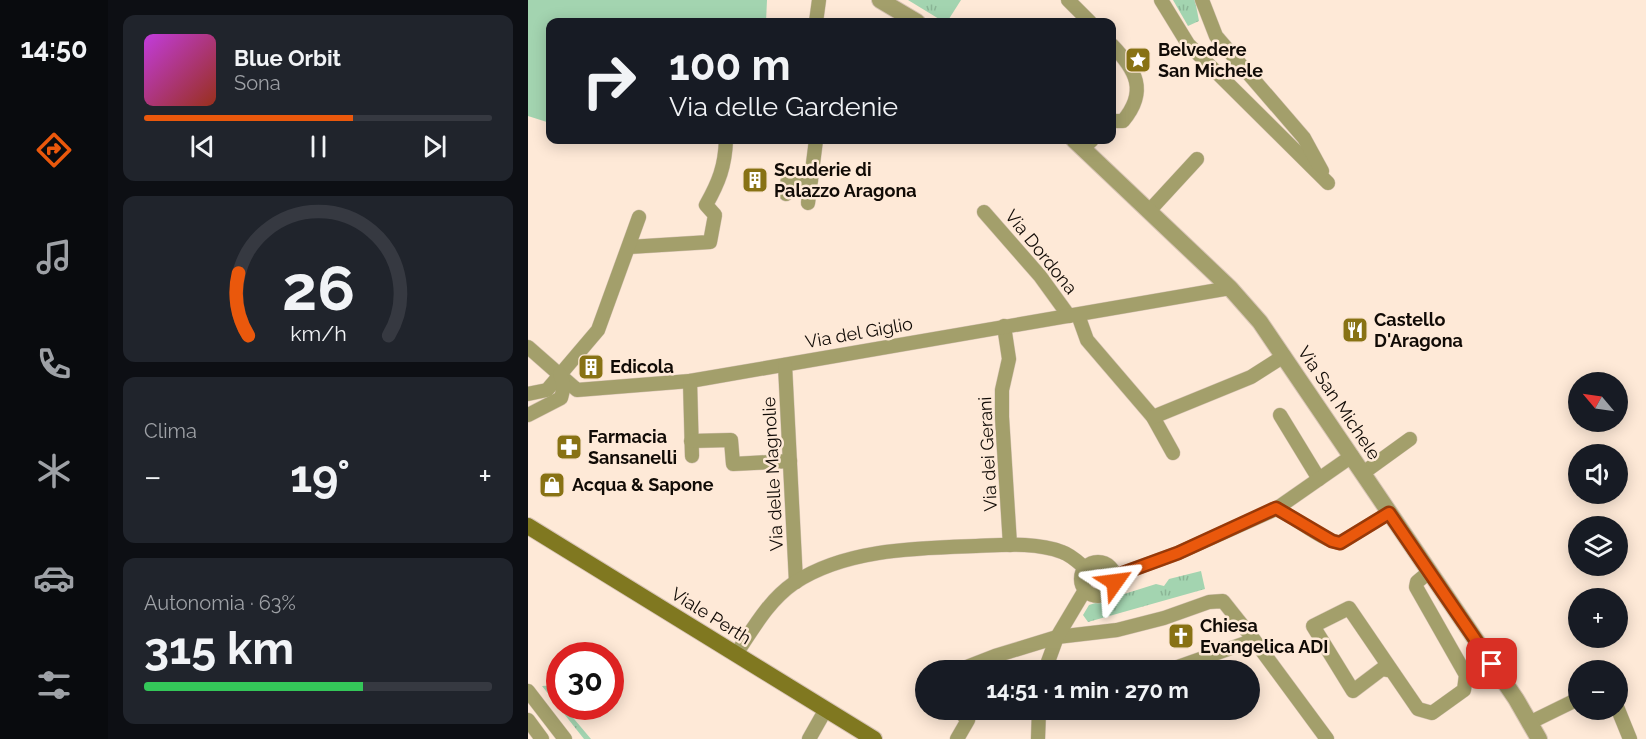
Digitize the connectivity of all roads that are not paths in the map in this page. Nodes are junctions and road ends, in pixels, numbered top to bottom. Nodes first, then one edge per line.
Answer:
1 (819, 0) edge
2 (880, 0) edge
3 (1068, 0) edge
4 (1161, 0) edge
5 (1202, 0) edge
6 (817, 18) edge
7 (910, 18) edge
8 (1086, 18) edge
9 (1116, 53) edge
10 (1117, 121) edge
11 (726, 144) edge
12 (816, 144) edge
13 (1085, 144) edge
14 (1197, 159) dead end
15 (811, 180) junction
16 (786, 194) dead end
17 (808, 202) dead end
18 (1150, 210) junction
19 (984, 212) dead end
20 (639, 217) dead end
21 (629, 247) junction
22 (1230, 288) junction
23 (1073, 316) junction
24 (1004, 326) junction
25 (528, 347) edge
26 (1284, 356) junction
27 (785, 364) junction
28 (556, 380) junction
29 (690, 381) junction
30 (528, 394) edge
31 (528, 415) edge
32 (1280, 415) dead end
33 (1153, 417) junction
34 (1410, 439) dead end
35 (691, 441) junction
36 (1173, 453) dead end
37 (692, 456) dead end
38 (1352, 456) junction
39 (790, 461) junction
40 (1363, 473) junction
41 (1319, 479) junction
42 (1276, 508) junction
43 (1389, 513) junction
44 (529, 528) edge
45 (1010, 545) junction
46 (1084, 568) junction
47 (1429, 572) junction
48 (1115, 576) junction
49 (796, 582) junction
50 (1085, 590) junction
51 (1057, 637) junction
52 (1254, 640) junction
53 (736, 654) junction
54 (985, 660) edge
55 (1049, 660) edge
56 (1197, 660) edge
57 (1392, 671) junction
58 (528, 691) edge
59 (1568, 704) edge
60 (826, 709) junction
61 (528, 720) edge
62 (968, 720) edge
63 (1039, 720) edge
64 (1622, 720) edge
65 (1529, 723) junction
66 (542, 739) edge
67 (565, 739) edge
68 (809, 739) edge
69 (874, 739) edge
70 (957, 739) edge
71 (1038, 739) edge
72 (1327, 739) edge
73 (1539, 739) edge
74 (1630, 739) edge

1 - 6 street
2 - 7 street
3 - 8 street
4 - 5 street
9 - 10 street
11 - 21 street
12 - 15 street
13 - 18 street, Via San Michele
14 - 18 street
15 - 16 street
15 - 17 street
18 - 22 street, Via San Michele
19 - 23 street, Via Dordona
20 - 21 street
21 - 28 street
22 - 23 street, Via del Giglio
22 - 26 street, Via San Michele
23 - 24 street, Via del Giglio
23 - 33 street, Via Dordona
24 - 27 street, Via del Giglio
24 - 45 street, Via dei Gerani
25 - 28 street, Via del Giglio
26 - 33 street
26 - 38 street, Via San Michele
27 - 29 street, Via del Giglio
27 - 39 street, Via delle Magnolie
28 - 29 street, Via del Giglio
28 - 30 street
28 - 31 street
29 - 35 street
32 - 41 street
33 - 36 street, Via Dordona
34 - 40 street
35 - 37 street
35 - 39 street
38 - 40 street, Via San Michele
38 - 41 street
39 - 49 street, Via delle Magnolie
40 - 43 street, Via San Michele
41 - 42 street
42 - 43 street
42 - 48 street
43 - 47 street, Via San Michele
44 - 53 main road, Viale Perth
45 - 46 street
45 - 49 street
46 - 48 street
46 - 50 street
47 - 57 street
47 - 65 street, Via San Michele
48 - 50 street
49 - 53 street
50 - 51 street
51 - 52 street
51 - 54 street
51 - 55 street
52 - 56 street
52 - 72 street
53 - 60 main road, Viale Perth
57 - 57 street
58 - 67 street
59 - 65 street
60 - 68 street
60 - 69 main road, Viale Perth
61 - 66 street
62 - 70 street
63 - 71 street
64 - 74 street
65 - 73 street, Via San Michele

